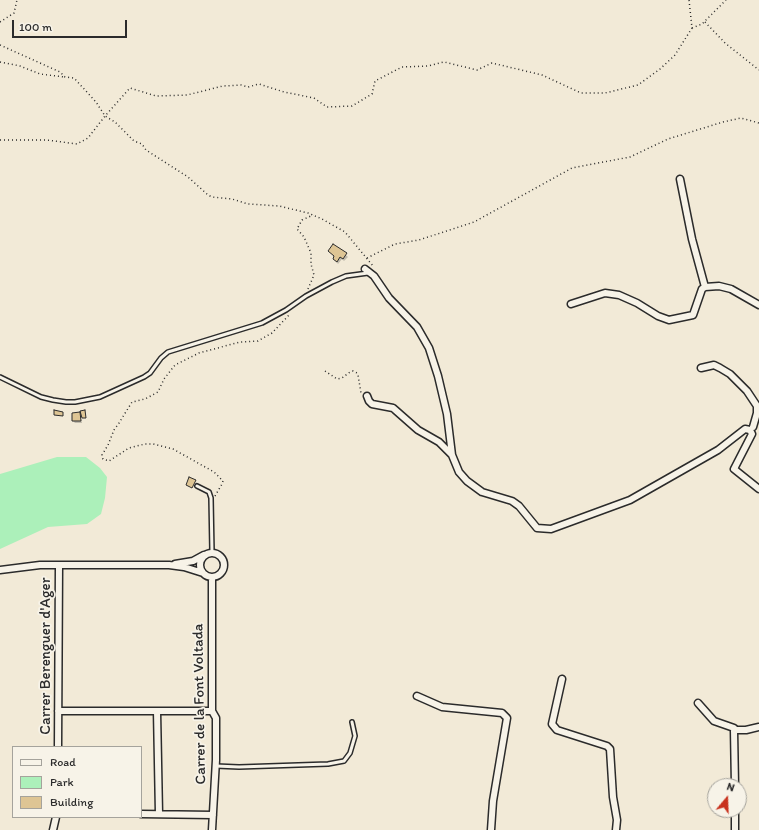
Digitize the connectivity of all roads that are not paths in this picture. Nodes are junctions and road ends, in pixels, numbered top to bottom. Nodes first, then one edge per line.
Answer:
1 (680, 179) dead end
2 (370, 272) joint
3 (705, 287) junction
4 (571, 304) dead end
5 (759, 305) edge
6 (701, 368) dead end
7 (0, 377) edge
8 (368, 399) road end
9 (754, 427) edge
10 (452, 455) junction
11 (197, 486) dead end
12 (759, 489) edge
13 (212, 552) junction
14 (204, 555) junction
15 (59, 565) junction
16 (169, 565) junction
17 (0, 570) edge
18 (203, 573) junction
19 (212, 577) junction
20 (562, 680) dead end
21 (417, 696) dead end
22 (698, 703) dead end
23 (58, 711) junction
24 (157, 711) junction
25 (212, 711) junction
26 (352, 722) dead end
27 (759, 727) edge
28 (734, 730) junction
29 (58, 746) edge
30 (216, 766) junction
31 (735, 778) edge
32 (142, 814) edge
33 (159, 814) junction
34 (213, 815) junction
35 (56, 818) edge
36 (735, 818) edge
37 (53, 830) edge
38 (212, 830) edge
39 (491, 830) edge
40 (616, 830) edge
41 (735, 830) edge

1 - 3 street
2 - 7 lane
2 - 10 street
3 - 4 street
3 - 5 street
6 - 9 street
8 - 10 street
9 - 10 street
9 - 12 street
11 - 13 lane
13 - 14 street
13 - 19 street
14 - 16 street
14 - 18 street
15 - 16 street
15 - 17 street
15 - 23 street, Carrer Berenguer d'Ager
16 - 18 street
18 - 19 street
19 - 25 street, Carrer de la Font Voltada
20 - 40 street
21 - 39 street
22 - 28 street
23 - 24 street
23 - 29 street, Carrer Berenguer d'Ager
24 - 25 street
24 - 33 street
25 - 30 street, Carrer de la Font Voltada
26 - 30 lane
27 - 28 street
28 - 31 street
30 - 34 street, Carrer de la Font Voltada
32 - 33 street
33 - 34 street
34 - 38 street, Carrer de la Font Voltada
35 - 37 street
36 - 41 street

